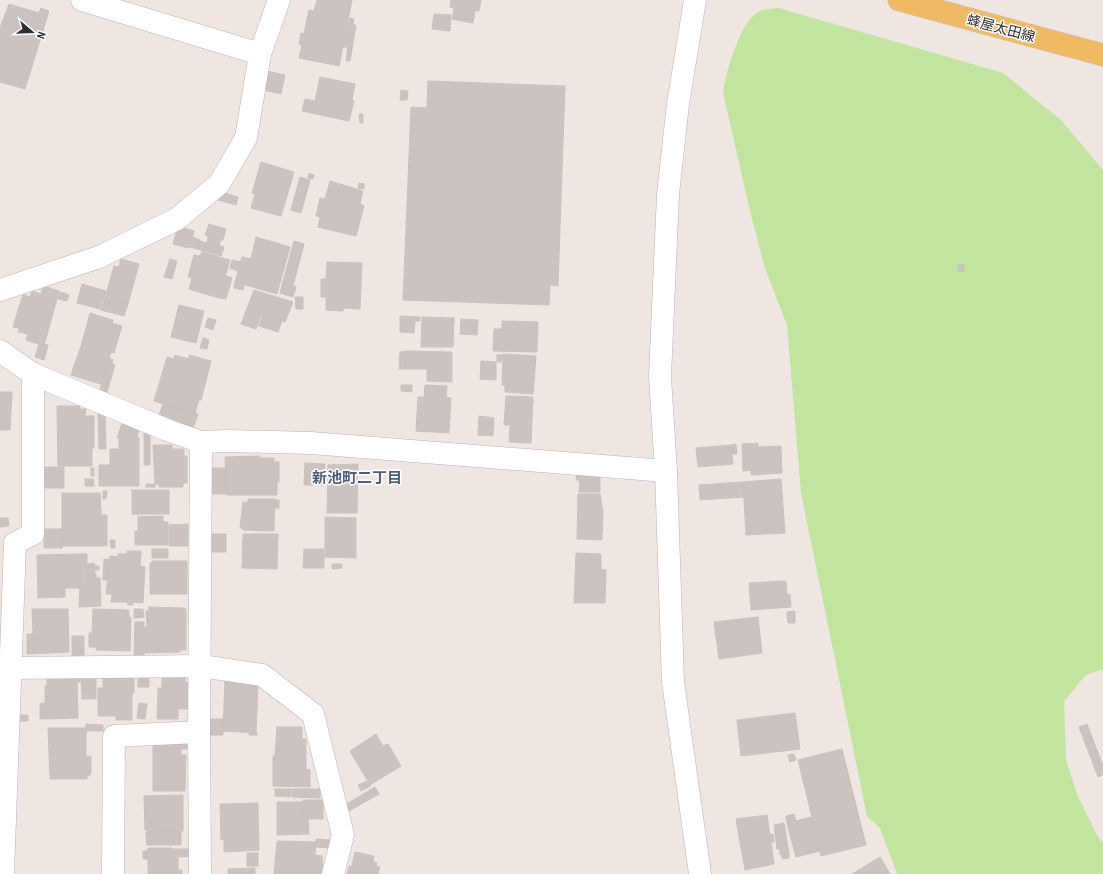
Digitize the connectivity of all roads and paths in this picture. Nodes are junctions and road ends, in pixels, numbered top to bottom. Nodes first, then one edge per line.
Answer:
1 (82, 0) edge
2 (279, 0) edge
3 (695, 0) edge
4 (899, 0) edge
5 (260, 54) junction
6 (1103, 55) edge
7 (0, 290) edge
8 (0, 351) edge
9 (33, 374) junction
10 (201, 442) junction
11 (666, 471) junction
12 (201, 666) junction
13 (10, 668) junction
14 (199, 732) junction
15 (4, 874) edge
16 (113, 874) edge
17 (200, 874) edge
18 (333, 874) edge
19 (700, 874) edge

1 - 5 street
2 - 5 street
3 - 11 street
4 - 6 main road, 蜂屋太田線
5 - 7 street
8 - 9 street
9 - 10 street
9 - 13 street
10 - 11 street
10 - 12 street
11 - 19 street
12 - 13 street
12 - 14 street
12 - 18 street
13 - 15 street
14 - 16 street
14 - 17 street

